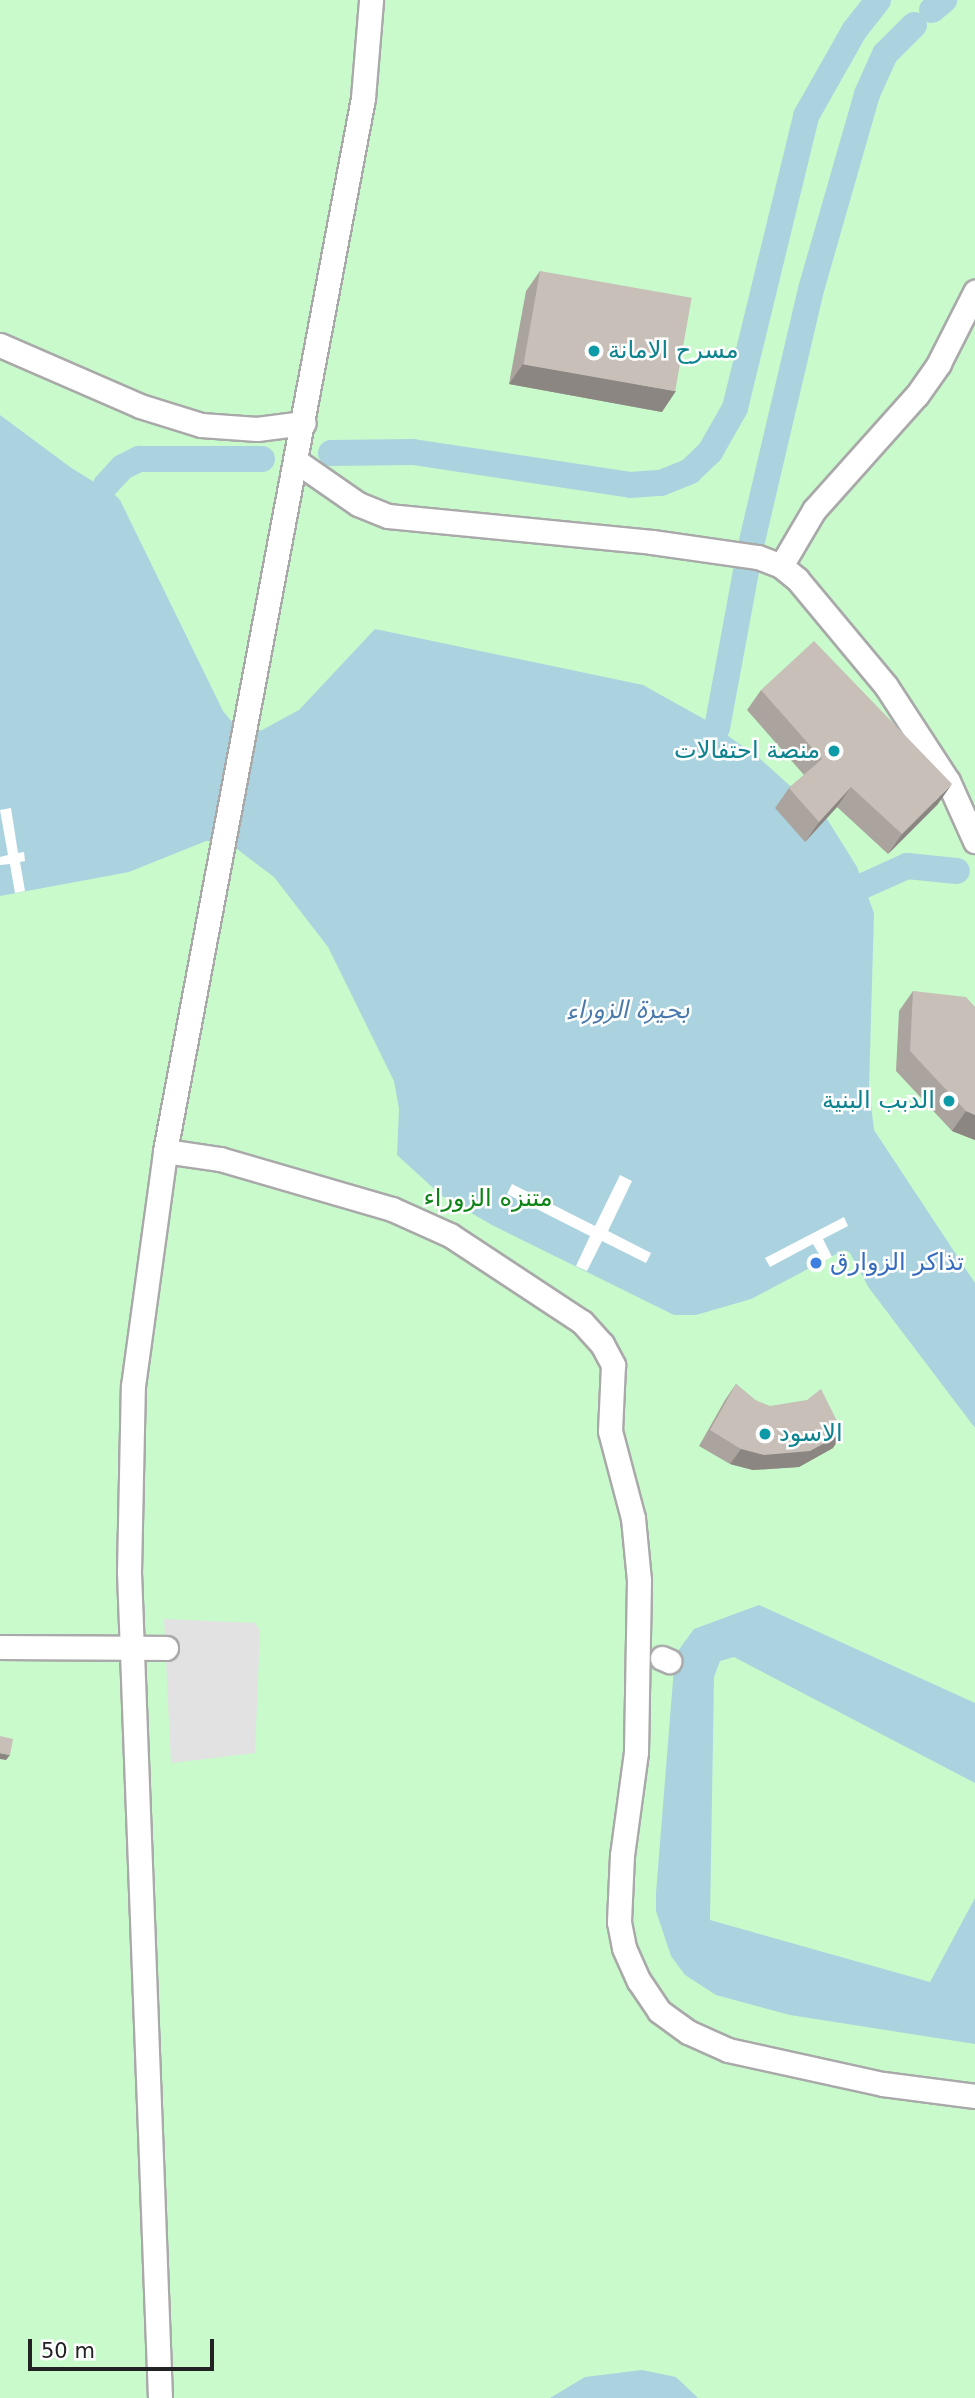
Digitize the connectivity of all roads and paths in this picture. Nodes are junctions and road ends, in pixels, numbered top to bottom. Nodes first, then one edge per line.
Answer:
1 (371, 0) edge
2 (975, 292) edge
3 (0, 345) edge
4 (304, 423) junction
5 (296, 461) junction
6 (781, 566) junction
7 (975, 841) edge
8 (165, 1152) junction
9 (0, 1647) edge
10 (134, 1648) junction
11 (166, 1648) dead end
12 (975, 2096) edge
13 (160, 2398) edge

1 - 4 street
2 - 6 street
3 - 4 street
4 - 5 street
5 - 6 street
5 - 8 street
6 - 7 street
8 - 10 street
8 - 12 street
9 - 10 street
10 - 11 street
10 - 13 street

